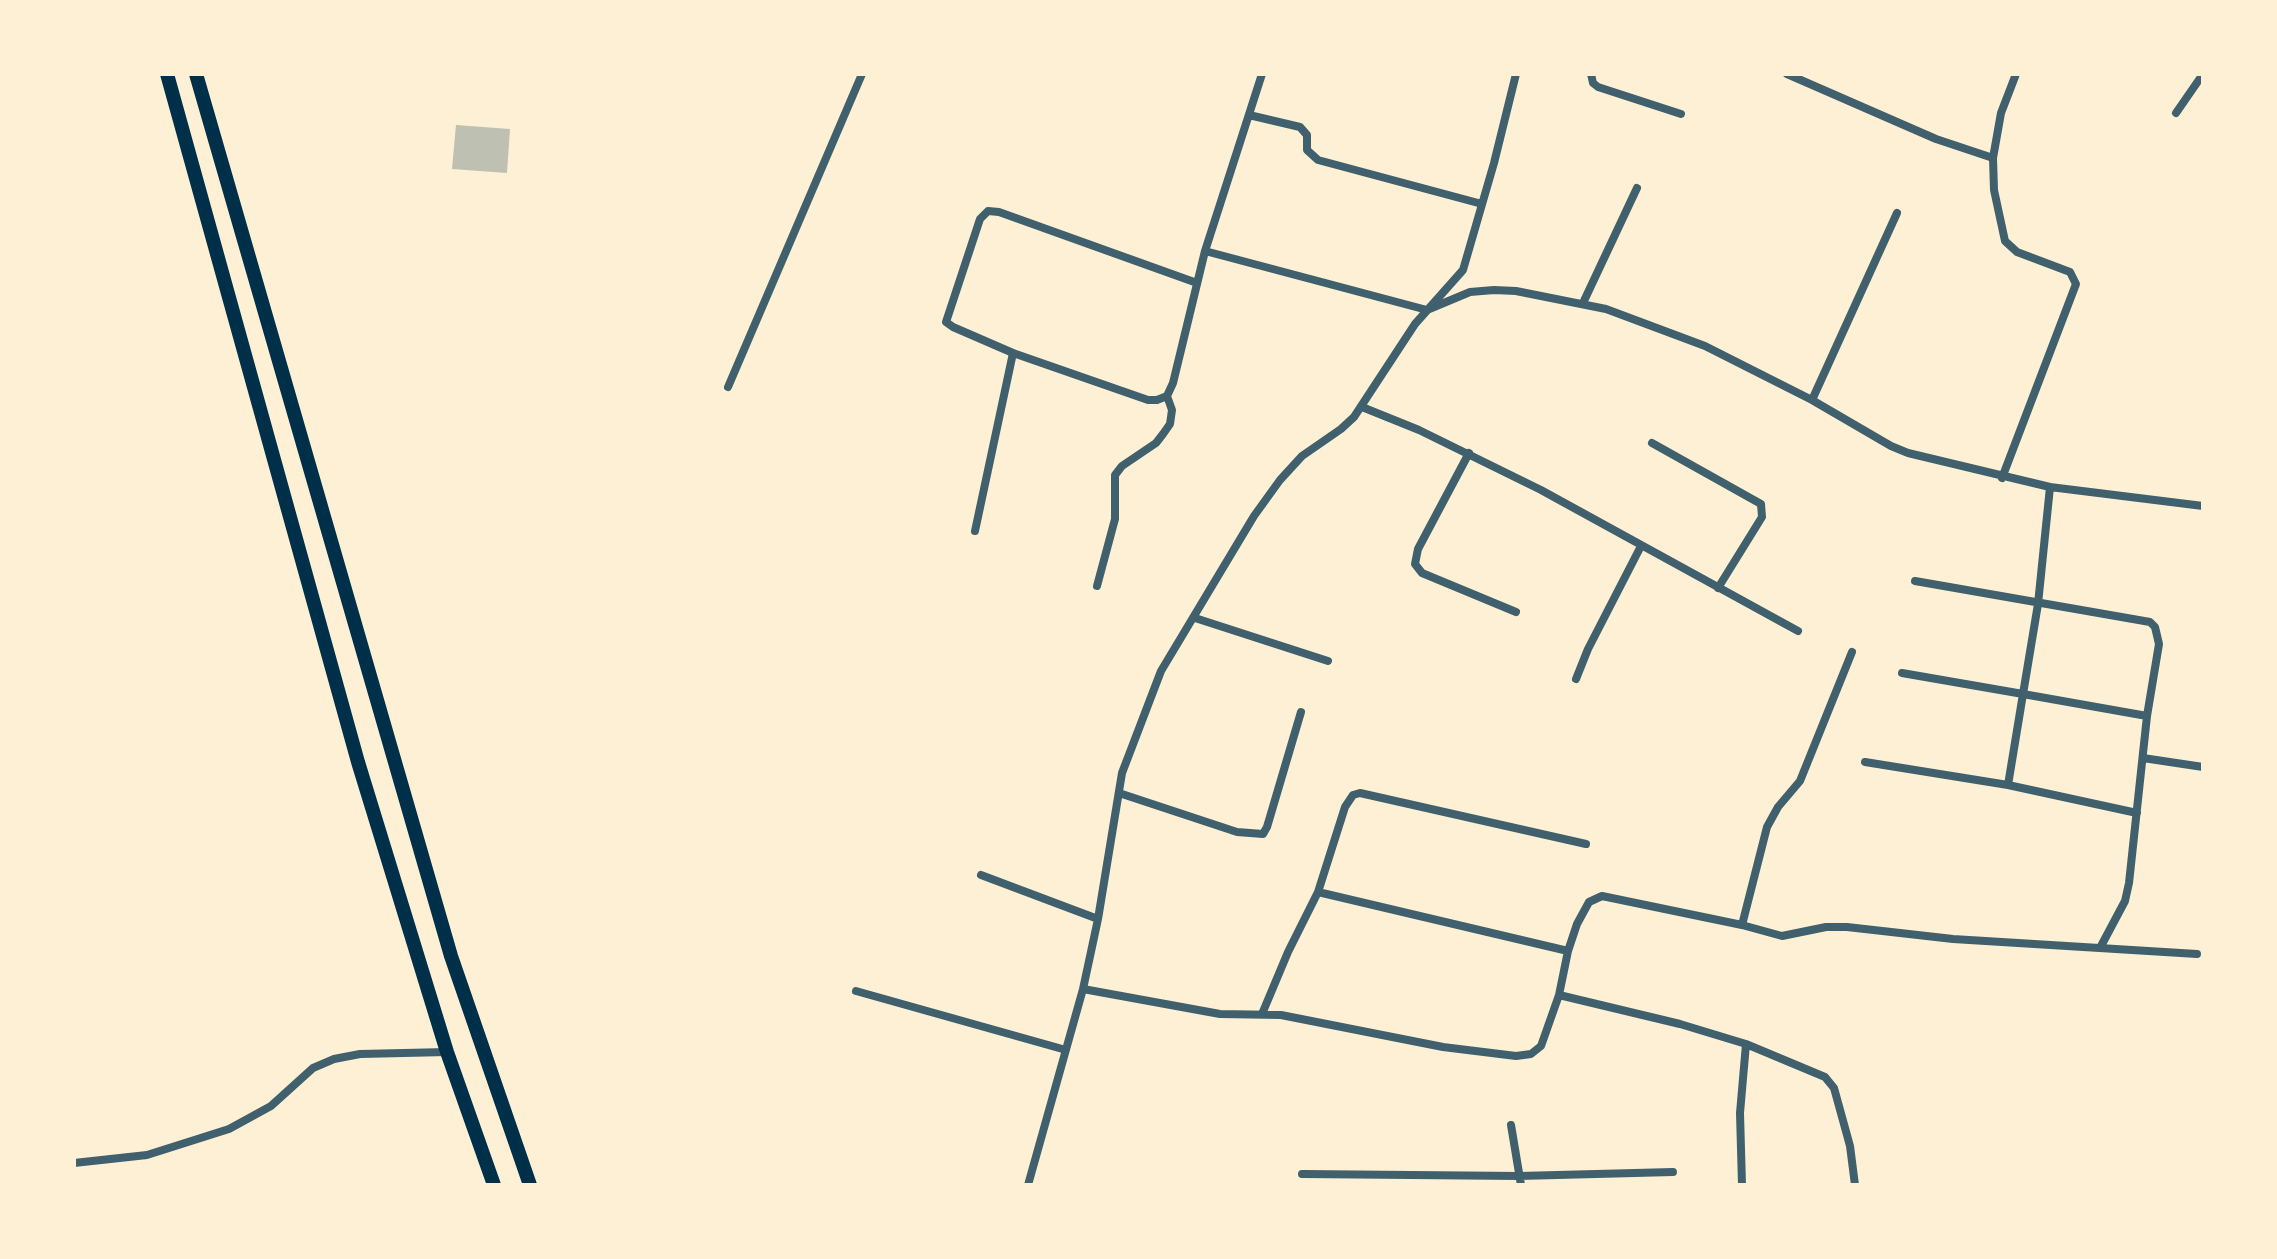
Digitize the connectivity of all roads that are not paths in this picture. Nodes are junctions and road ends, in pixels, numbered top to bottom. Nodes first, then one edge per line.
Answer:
1 (167, 74) edge
2 (196, 74) edge
3 (862, 74) edge
4 (1262, 74) edge
5 (1516, 74) edge
6 (1591, 74) edge
7 (1787, 74) edge
8 (2016, 74) edge
9 (2203, 74) edge
10 (2176, 113) dead end
11 (1681, 114) dead end
12 (1249, 115) junction
13 (1993, 158) junction
14 (1637, 188) dead end
15 (1482, 204) junction
16 (1897, 213) dead end
17 (1205, 251) junction
18 (1197, 283) junction
19 (1583, 303) junction
20 (1427, 310) junction
21 (1013, 353) junction
22 (728, 387) dead end
23 (1167, 396) junction
24 (1812, 400) junction
25 (1362, 407) junction
26 (1652, 443) dead end
27 (1469, 453) junction
28 (2002, 478) junction
29 (2050, 487) junction
30 (2203, 506) edge
31 (975, 531) dead end
32 (1641, 546) junction
33 (1915, 581) dead end
34 (1097, 586) dead end
35 (1718, 588) junction
36 (2038, 604) junction
37 (1516, 612) dead end
38 (1195, 618) junction
39 (1798, 631) dead end
40 (1852, 652) dead end
41 (1328, 661) dead end
42 (1902, 673) dead end
43 (1576, 679) dead end
44 (2023, 694) junction
45 (1301, 712) dead end
46 (2147, 716) junction
47 (2143, 758) junction
48 (1865, 762) dead end
49 (2203, 767) edge
50 (2008, 785) junction
51 (1119, 793) junction
52 (2137, 813) junction
53 (1586, 844) dead end
54 (981, 875) dead end
55 (1318, 892) junction
56 (1098, 919) junction
57 (1742, 925) junction
58 (2100, 948) junction
59 (1568, 951) junction
60 (2197, 954) dead end
61 (1083, 989) junction
62 (856, 991) dead end
63 (1559, 995) junction
64 (1262, 1014) junction
65 (1746, 1044) junction
66 (1066, 1050) junction
67 (447, 1052) junction
68 (1511, 1125) dead end
69 (74, 1163) edge
70 (1673, 1172) dead end
71 (1302, 1174) dead end
72 (1520, 1181) edge
73 (494, 1185) edge
74 (530, 1185) edge
75 (1028, 1185) edge
76 (1742, 1185) edge
77 (1855, 1185) edge

1 - 67 highway
2 - 74 highway
3 - 22 street
4 - 12 street
5 - 15 street
6 - 11 street
7 - 13 street
8 - 13 street
9 - 10 street
12 - 15 street
12 - 17 street
13 - 28 street
14 - 19 street
15 - 20 street
16 - 24 street
17 - 18 street
17 - 20 street
18 - 21 street
18 - 23 street
19 - 20 street
19 - 24 street
20 - 25 street
21 - 23 street
21 - 31 street
23 - 34 street
24 - 28 street
25 - 27 street
25 - 38 street
26 - 35 street
27 - 32 street
27 - 37 street
28 - 29 street
29 - 30 street
29 - 36 street
32 - 35 street
32 - 43 street
33 - 36 street
35 - 39 street
36 - 44 street
36 - 46 street
38 - 41 street
38 - 51 street
40 - 57 street
42 - 44 street
44 - 46 street
44 - 50 street
45 - 51 street
46 - 47 street
47 - 49 street
47 - 52 street
48 - 50 street
50 - 52 street
51 - 56 street
52 - 58 street
53 - 55 street
54 - 56 street
55 - 59 street
55 - 64 street
56 - 61 street
57 - 58 street
57 - 59 street
58 - 60 street
59 - 63 street
61 - 64 street
61 - 66 street
62 - 66 street
63 - 64 street
63 - 65 street
65 - 76 street
65 - 77 street
66 - 75 street
67 - 69 street
67 - 73 highway
68 - 72 street
70 - 72 street
71 - 72 street

